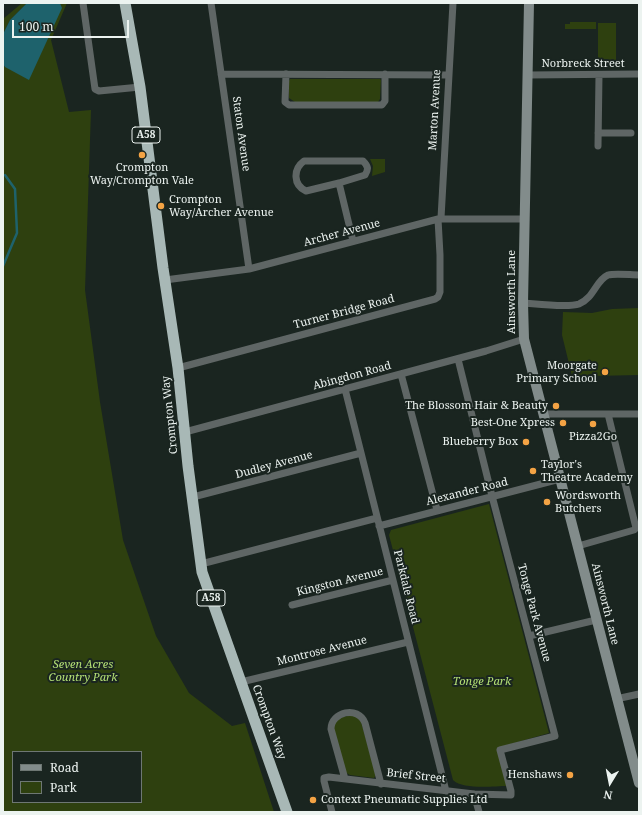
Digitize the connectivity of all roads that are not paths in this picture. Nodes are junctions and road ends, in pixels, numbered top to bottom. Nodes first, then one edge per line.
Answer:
1 (83, 3) edge
2 (126, 3) edge
3 (211, 3) edge
4 (453, 3) edge
5 (529, 3) edge
6 (221, 74) junction
7 (286, 74) junction
8 (385, 74) junction
9 (639, 74) edge
10 (448, 75) junction
11 (528, 75) junction
12 (599, 75) junction
13 (140, 86) junction
14 (598, 133) junction
15 (630, 133) dead end
16 (598, 146) dead end
17 (339, 183) junction
18 (439, 218) junction
19 (525, 219) junction
20 (353, 241) junction
21 (249, 269) junction
22 (639, 274) edge
23 (165, 280) junction
24 (523, 303) junction
25 (524, 340) junction
26 (458, 359) junction
27 (178, 368) junction
28 (401, 374) junction
29 (345, 389) junction
30 (543, 414) junction
31 (608, 414) junction
32 (639, 414) edge
33 (185, 432) junction
34 (361, 453) junction
35 (560, 479) junction
36 (492, 496) junction
37 (193, 497) junction
38 (437, 510) junction
39 (377, 518) junction
40 (379, 526) junction
41 (578, 546) junction
42 (201, 564) junction
43 (393, 580) junction
44 (292, 605) dead end
45 (596, 620) junction
46 (529, 636) junction
47 (408, 642) junction
48 (241, 682) junction
49 (639, 694) edge
50 (616, 699) junction
51 (637, 768) edge
52 (345, 779) junction
53 (639, 783) edge
54 (381, 784) junction
55 (446, 791) junction
56 (474, 794) junction
57 (511, 795) joint
58 (287, 812) edge
59 (332, 812) edge
60 (478, 812) edge

1 - 13 street
2 - 13 highway, Crompton Way / A58
3 - 6 street, Staton Avenue
4 - 10 street, Marton Avenue
5 - 11 main road, Ainsworth Lane
6 - 7 street
6 - 21 street, Staton Avenue
7 - 8 street
7 - 8 street
8 - 10 street
9 - 12 street, Norbreck Street
10 - 18 street, Marton Avenue
11 - 12 street, Norbreck Street
11 - 19 main road, Ainsworth Lane
12 - 14 street
13 - 23 highway, Crompton Way / A58
14 - 15 street
14 - 16 street
17 - 17 street
17 - 20 street
18 - 19 street, Archer Avenue
18 - 20 street, Archer Avenue
18 - 27 street, Turner Bridge Road
19 - 24 main road, Ainsworth Lane
20 - 21 street, Archer Avenue
21 - 23 street, Archer Avenue
22 - 24 street
23 - 27 highway, Crompton Way / A58
24 - 25 main road, Ainsworth Lane
25 - 26 street, Abingdon Road
25 - 30 main road, Ainsworth Lane
26 - 28 street, Abingdon Road
26 - 36 street, Tonge Park Avenue
27 - 33 highway, Crompton Way / A58
28 - 29 street, Abingdon Road
28 - 38 street
29 - 33 street, Abingdon Road
29 - 34 street, Parkdale Road
30 - 31 street
30 - 35 main road, Ainsworth Lane
31 - 32 street
31 - 41 street
33 - 37 highway, Crompton Way / A58
34 - 37 street, Dudley Avenue
34 - 39 street, Parkdale Road
35 - 36 street, Alexander Road
35 - 41 main road, Ainsworth Lane
36 - 38 street, Alexander Road
36 - 46 street, Tonge Park Avenue
37 - 42 highway, Crompton Way / A58
38 - 40 street, Alexander Road
39 - 40 street, Parkdale Road
39 - 42 street
40 - 43 street, Parkdale Road
41 - 45 main road, Ainsworth Lane
42 - 48 highway, Crompton Way / A58
43 - 44 street, Kingston Avenue
43 - 47 street, Parkdale Road
45 - 46 street
45 - 50 main road, Ainsworth Lane
46 - 57 street, Tonge Park Avenue
47 - 48 street, Montrose Avenue
47 - 55 street, Parkdale Road
48 - 58 highway, Crompton Way / A58
49 - 50 street
50 - 51 main road, Ainsworth Lane
51 - 53 main road, Ainsworth Lane
52 - 54 street, Brief Street
52 - 54 street
52 - 59 street, Brief Street
54 - 55 street, Brief Street
55 - 56 street, Brief Street
56 - 57 street, Brief Street
56 - 60 street

